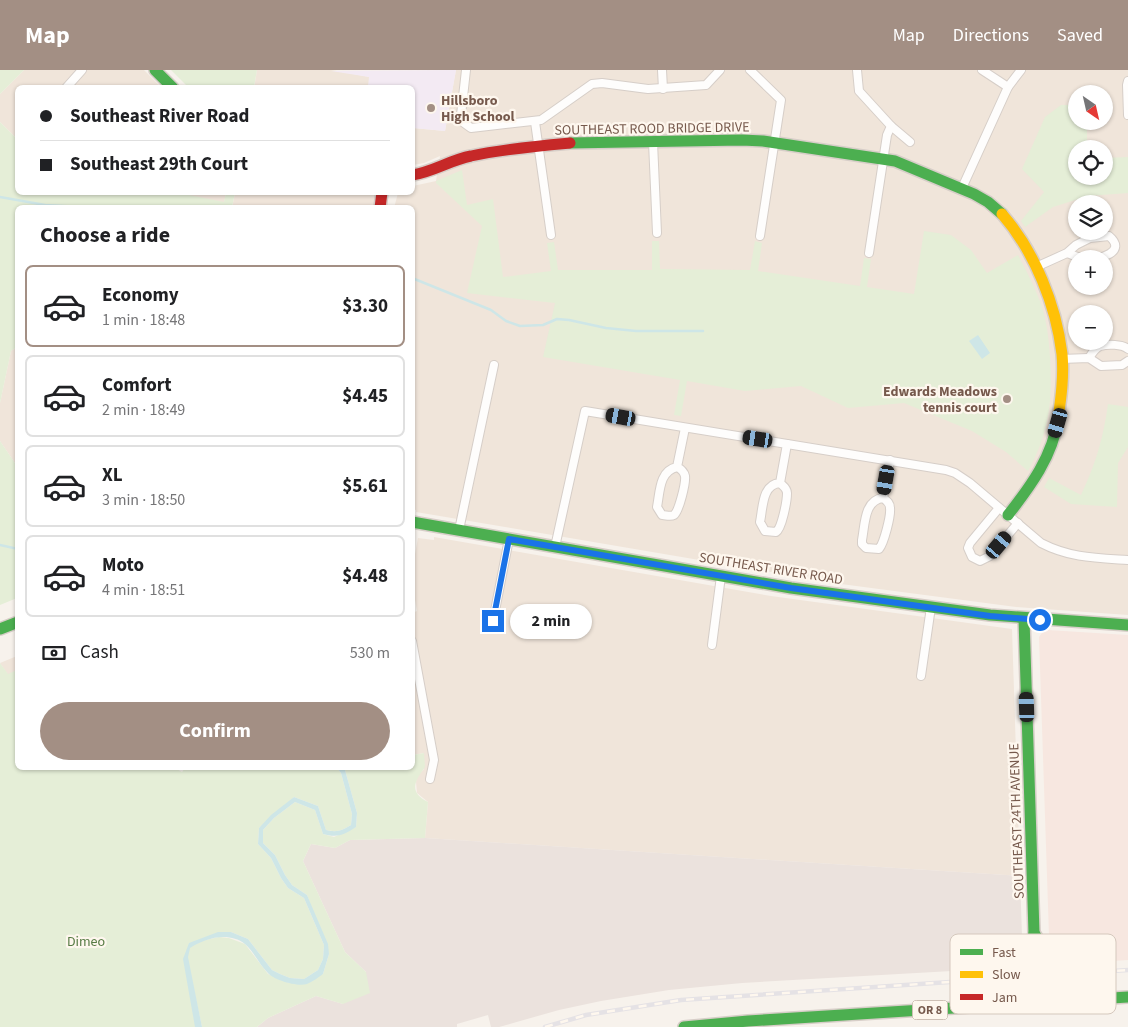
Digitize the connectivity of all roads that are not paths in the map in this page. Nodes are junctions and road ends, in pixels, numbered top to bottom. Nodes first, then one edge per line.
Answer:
1 (82, 70) edge
2 (155, 70) edge
3 (466, 70) edge
4 (662, 70) edge
5 (720, 70) edge
6 (750, 70) edge
7 (857, 70) edge
8 (982, 70) edge
9 (1022, 70) edge
10 (1128, 81) edge
11 (69, 85) edge
12 (170, 85) edge
13 (1008, 87) junction
14 (663, 89) junction
15 (1128, 115) edge
16 (535, 122) junction
17 (890, 126) junction
18 (653, 142) junction
19 (910, 142) dead end
20 (773, 143) junction
21 (538, 146) junction
22 (884, 160) junction
23 (415, 175) edge
24 (962, 188) junction
25 (656, 233) dead end
26 (551, 235) dead end
27 (760, 236) dead end
28 (1067, 252) junction
29 (869, 253) dead end
30 (1036, 267) junction
31 (1128, 349) edge
32 (1089, 358) junction
33 (1061, 359) junction
34 (1128, 361) edge
35 (494, 365) dead end
36 (686, 428) junction
37 (787, 444) junction
38 (890, 460) junction
39 (677, 467) junction
40 (780, 483) junction
41 (883, 498) junction
42 (1003, 511) junction
43 (415, 523) edge
44 (1018, 523) junction
45 (459, 530) junction
46 (509, 539) junction
47 (555, 547) junction
48 (1128, 560) edge
49 (721, 576) junction
50 (931, 607) junction
51 (1024, 619) junction
52 (493, 621) dead end
53 (15, 623) edge
54 (1128, 625) edge
55 (0, 629) edge
56 (712, 645) dead end
57 (415, 657) edge
58 (921, 676) dead end
59 (430, 779) dead end
60 (1034, 933) edge
61 (950, 1009) edge
62 (731, 1025) edge
63 (684, 1027) edge

1 - 11 street
2 - 12 street
3 - 16 street
4 - 14 street
5 - 14 street
6 - 20 street
7 - 17 street
8 - 13 street
9 - 13 street
10 - 15 street
13 - 24 street
14 - 16 street
16 - 21 street
17 - 19 street
17 - 22 street
18 - 20 street, SOUTHEAST ROOD BRIDGE DRIVE
18 - 21 street, SOUTHEAST ROOD BRIDGE DRIVE
18 - 25 street
20 - 22 street, SOUTHEAST ROOD BRIDGE DRIVE
20 - 27 street
21 - 23 street, SOUTHEAST ROOD BRIDGE DRIVE
21 - 26 street
22 - 24 street, SOUTHEAST ROOD BRIDGE DRIVE
22 - 29 street
24 - 30 street, SOUTHEAST ROOD BRIDGE DRIVE
28 - 28 street
28 - 30 street
30 - 33 street, SOUTHEAST ROOD BRIDGE DRIVE
31 - 32 street
32 - 33 street
32 - 34 street
33 - 42 street, SOUTHEAST ROOD BRIDGE DRIVE
35 - 45 street
36 - 37 street
36 - 39 street
36 - 47 street
37 - 38 street
37 - 40 street
38 - 41 street
38 - 42 street
39 - 39 street
40 - 40 street
41 - 41 street
42 - 44 street
42 - 44 street
43 - 45 street, SOUTHEAST RIVER ROAD
44 - 48 street
45 - 46 street, SOUTHEAST RIVER ROAD
46 - 47 street, SOUTHEAST RIVER ROAD
46 - 52 street
47 - 49 street, SOUTHEAST RIVER ROAD
49 - 50 street, SOUTHEAST RIVER ROAD
49 - 56 street
50 - 51 street, SOUTHEAST RIVER ROAD
50 - 58 street
51 - 54 street, SOUTHEAST RIVER ROAD
51 - 60 street, SOUTHEAST 24TH AVENUE
53 - 55 street
57 - 59 street
61 - 62 street, OR 8
62 - 63 street, OR 8

